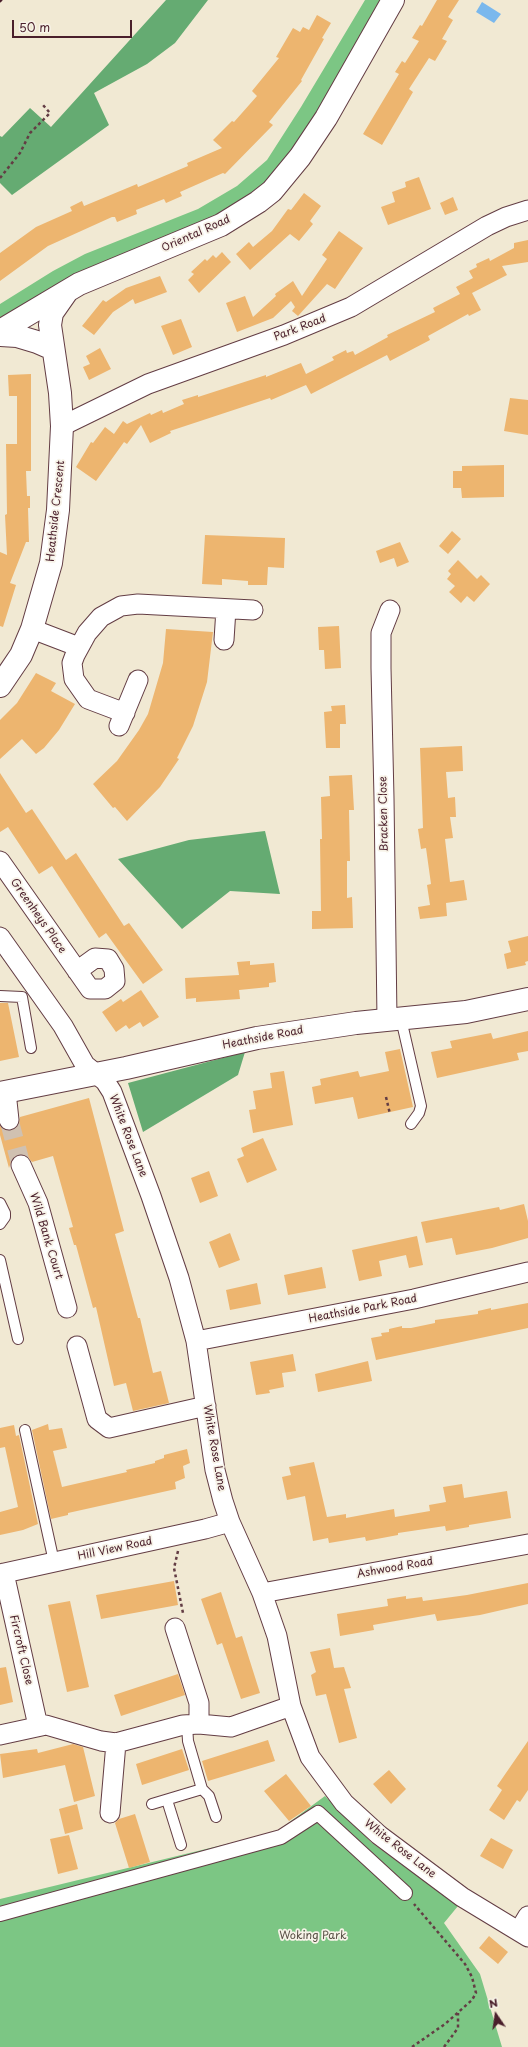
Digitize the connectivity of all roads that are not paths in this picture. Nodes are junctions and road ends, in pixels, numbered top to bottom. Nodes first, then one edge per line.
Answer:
1 (393, 0) edge
2 (528, 210) edge
3 (67, 290) junction
4 (0, 331) edge
5 (0, 335) edge
6 (53, 349) junction
7 (62, 426) junction
8 (226, 609) junction
9 (253, 610) dead end
10 (390, 610) dead end
11 (32, 629) junction
12 (224, 640) dead end
13 (79, 647) junction
14 (138, 680) dead end
15 (0, 686) edge
16 (0, 862) edge
17 (0, 937) edge
18 (77, 971) dead end
19 (29, 992) junction
20 (0, 996) edge
21 (528, 999) edge
22 (394, 1019) junction
23 (32, 1048) dead end
24 (94, 1074) junction
25 (3, 1092) edge
26 (9, 1120) tunnel mouth
27 (411, 1124) dead end
28 (21, 1165) tunnel mouth
29 (0, 1203) edge
30 (0, 1224) edge
31 (0, 1260) edge
32 (528, 1272) edge
33 (67, 1308) dead end
34 (18, 1339) dead end
35 (196, 1341) junction
36 (77, 1346) dead end
37 (206, 1406) junction
38 (25, 1430) dead end
39 (230, 1522) junction
40 (528, 1544) edge
41 (54, 1562) junction
42 (2, 1574) edge
43 (262, 1593) junction
44 (175, 1628) road end
45 (291, 1706) junction
46 (193, 1724) junction
47 (38, 1726) junction
48 (0, 1735) edge
49 (116, 1744) junction
50 (202, 1789) junction
51 (167, 1800) junction
52 (152, 1804) dead end
53 (110, 1813) dead end
54 (216, 1817) dead end
55 (181, 1845) dead end
56 (405, 1893) road end
57 (1, 1915) edge
58 (525, 1928) edge

1 - 3 street, Oriental Road
2 - 7 street, Park Road
3 - 4 street, Oriental Road
3 - 6 street, Heathside Crescent
5 - 6 street
6 - 7 street, Heathside Crescent
7 - 11 street, Heathside Crescent
8 - 9 street
8 - 12 street
8 - 13 street
10 - 22 street, Bracken Close
11 - 13 street
11 - 15 street, Heathside Crescent
13 - 14 street
16 - 18 street, Greenheys Place
17 - 19 street, White Rose Lane
19 - 20 lane
19 - 23 lane
19 - 24 street, White Rose Lane
21 - 22 street, Heathside Road
22 - 24 street, Heathside Road
22 - 27 lane
24 - 25 street, Heathside Road
24 - 35 street, White Rose Lane
25 - 26 street
28 - 33 street, Wild Bank Court
29 - 30 lane
31 - 34 lane
32 - 35 street, Heathside Park Road
35 - 37 street, White Rose Lane
36 - 37 street
37 - 39 street, White Rose Lane
38 - 41 lane
39 - 41 street, Hill View Road
39 - 43 street, White Rose Lane
40 - 43 street, Ashwood Road
41 - 42 street, Hill View Road
42 - 47 street, Fircroft Close
43 - 45 street, White Rose Lane
44 - 46 street
45 - 46 street
45 - 58 street, White Rose Lane
46 - 49 street
46 - 50 lane
47 - 48 street
47 - 49 street
49 - 53 street
50 - 51 lane
50 - 54 lane
51 - 52 lane
51 - 55 lane
56 - 57 street

